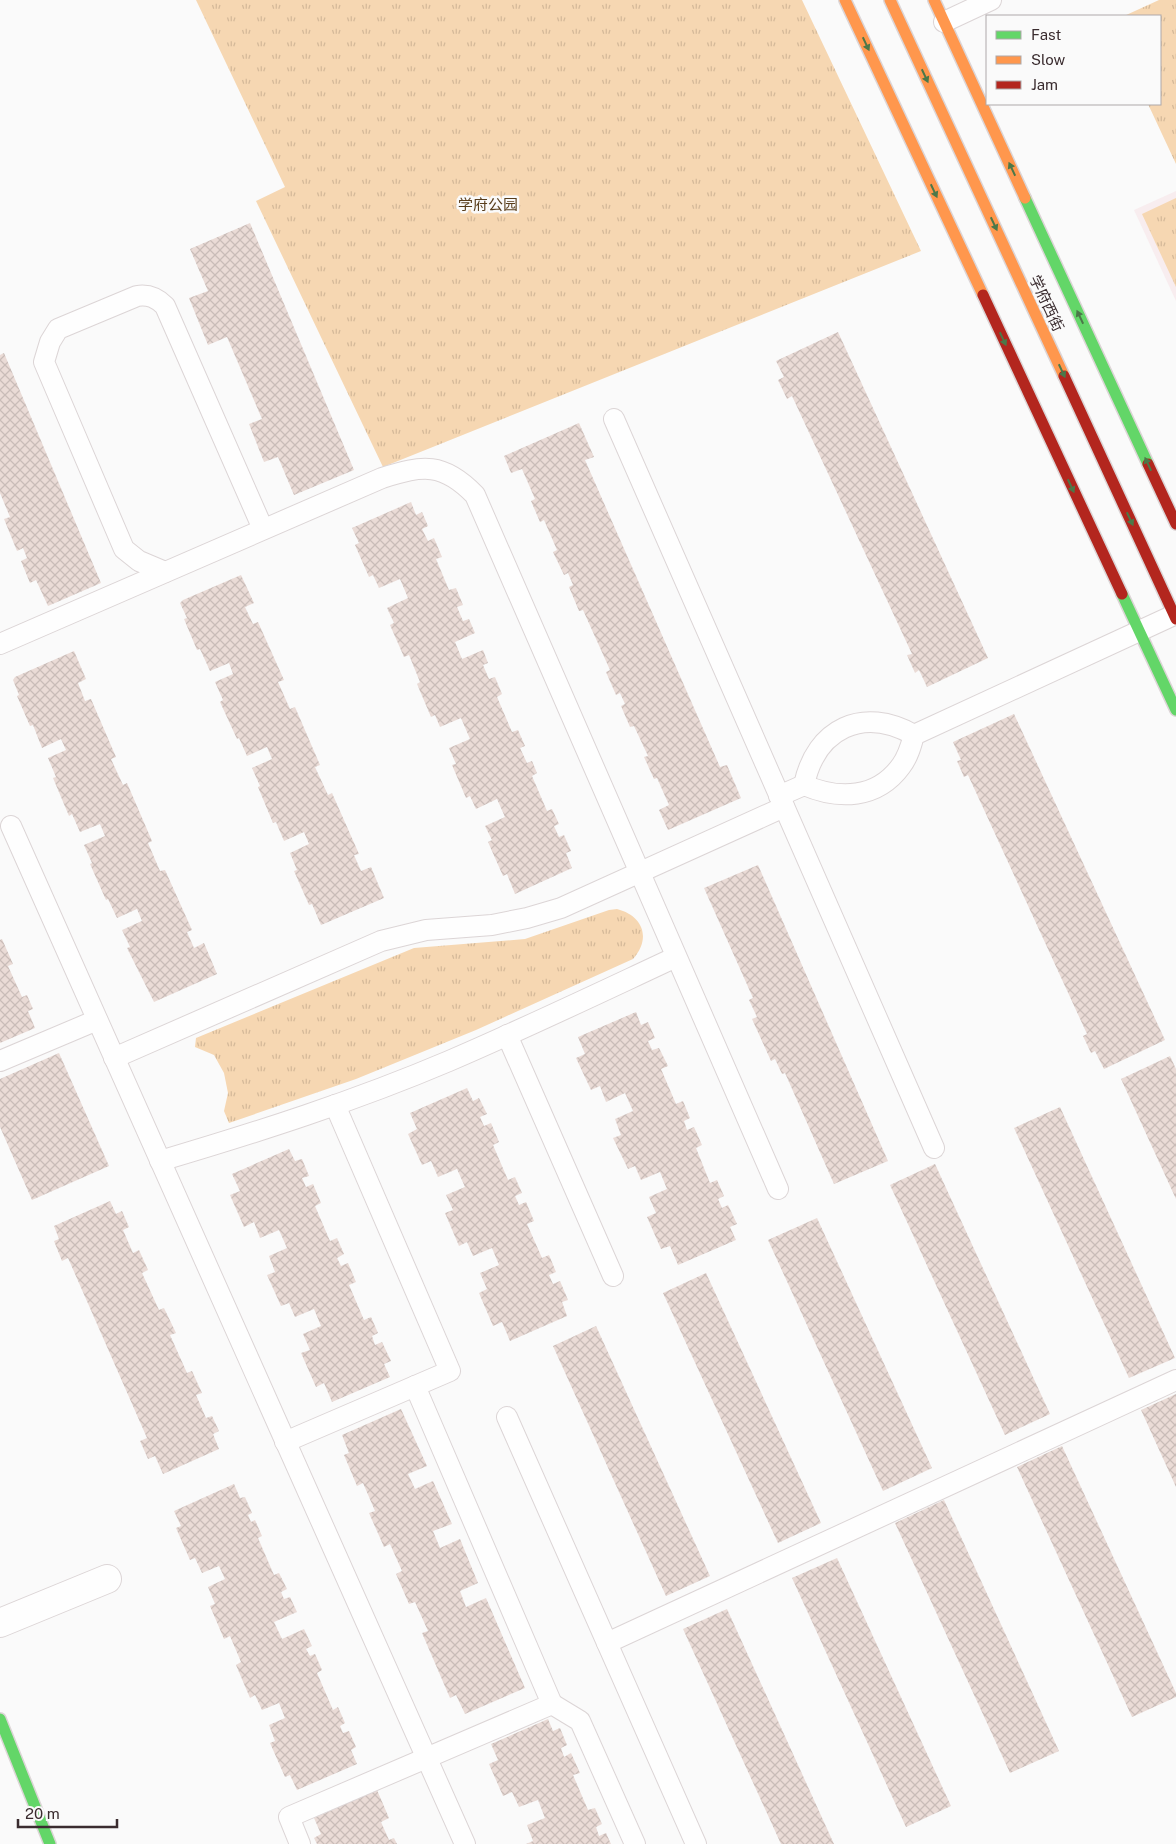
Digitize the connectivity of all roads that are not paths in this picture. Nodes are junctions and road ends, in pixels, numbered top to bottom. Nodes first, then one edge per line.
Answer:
1 (845, 0) edge
2 (890, 0) edge
3 (934, 0) edge
4 (991, 0) edge
5 (944, 22) junction
6 (614, 419) dead end
7 (1171, 502) edge
8 (1176, 524) edge
9 (263, 530) junction
10 (165, 572) junction
11 (1175, 617) edge
12 (1139, 631) junction
13 (0, 644) edge
14 (1176, 710) edge
15 (914, 735) junction
16 (804, 785) junction
17 (782, 802) junction
18 (11, 826) dead end
19 (639, 873) junction
20 (676, 957) junction
21 (97, 1020) junction
22 (507, 1035) junction
23 (114, 1058) junction
24 (0, 1061) edge
25 (335, 1105) junction
26 (934, 1148) dead end
27 (160, 1161) junction
28 (778, 1190) dead end
29 (613, 1276) dead end
30 (1176, 1380) edge
31 (415, 1386) junction
32 (506, 1417) dead end
33 (285, 1442) junction
34 (107, 1579) dead end
35 (0, 1623) edge
36 (606, 1643) junction
37 (552, 1704) junction
38 (0, 1719) edge
39 (427, 1758) junction
40 (50, 1844) edge
41 (300, 1844) edge
42 (465, 1844) edge
43 (635, 1844) edge
44 (696, 1844) edge

1 -> 12 street
2 -> 11 street, 学府西街
3 - 5 street, 学府西街
4 - 5 lane
7 -> 5 street, 学府西街
6 - 17 lane
7 - 8 street, 学府西街
9 - 10 lane
9 - 10 lane
9 - 19 lane
10 - 13 lane
11 - 12 lane
12 - 14 street
12 - 15 lane
15 - 16 lane
15 - 16 lane
16 - 17 lane
17 - 19 lane
17 - 26 lane
18 - 21 lane
19 - 20 lane
19 - 23 lane
20 - 22 lane
20 - 28 lane
21 - 23 lane
21 - 24 lane
22 - 25 lane
22 - 29 lane
23 - 27 lane
25 - 27 lane
25 - 31 lane
27 - 33 lane
30 - 36 lane
31 - 33 lane
31 - 37 lane
32 - 36 lane
33 - 39 lane
34 - 35 street
36 - 44 lane
37 - 39 lane
37 - 43 lane
38 - 40 street
39 - 41 lane
39 - 42 lane

